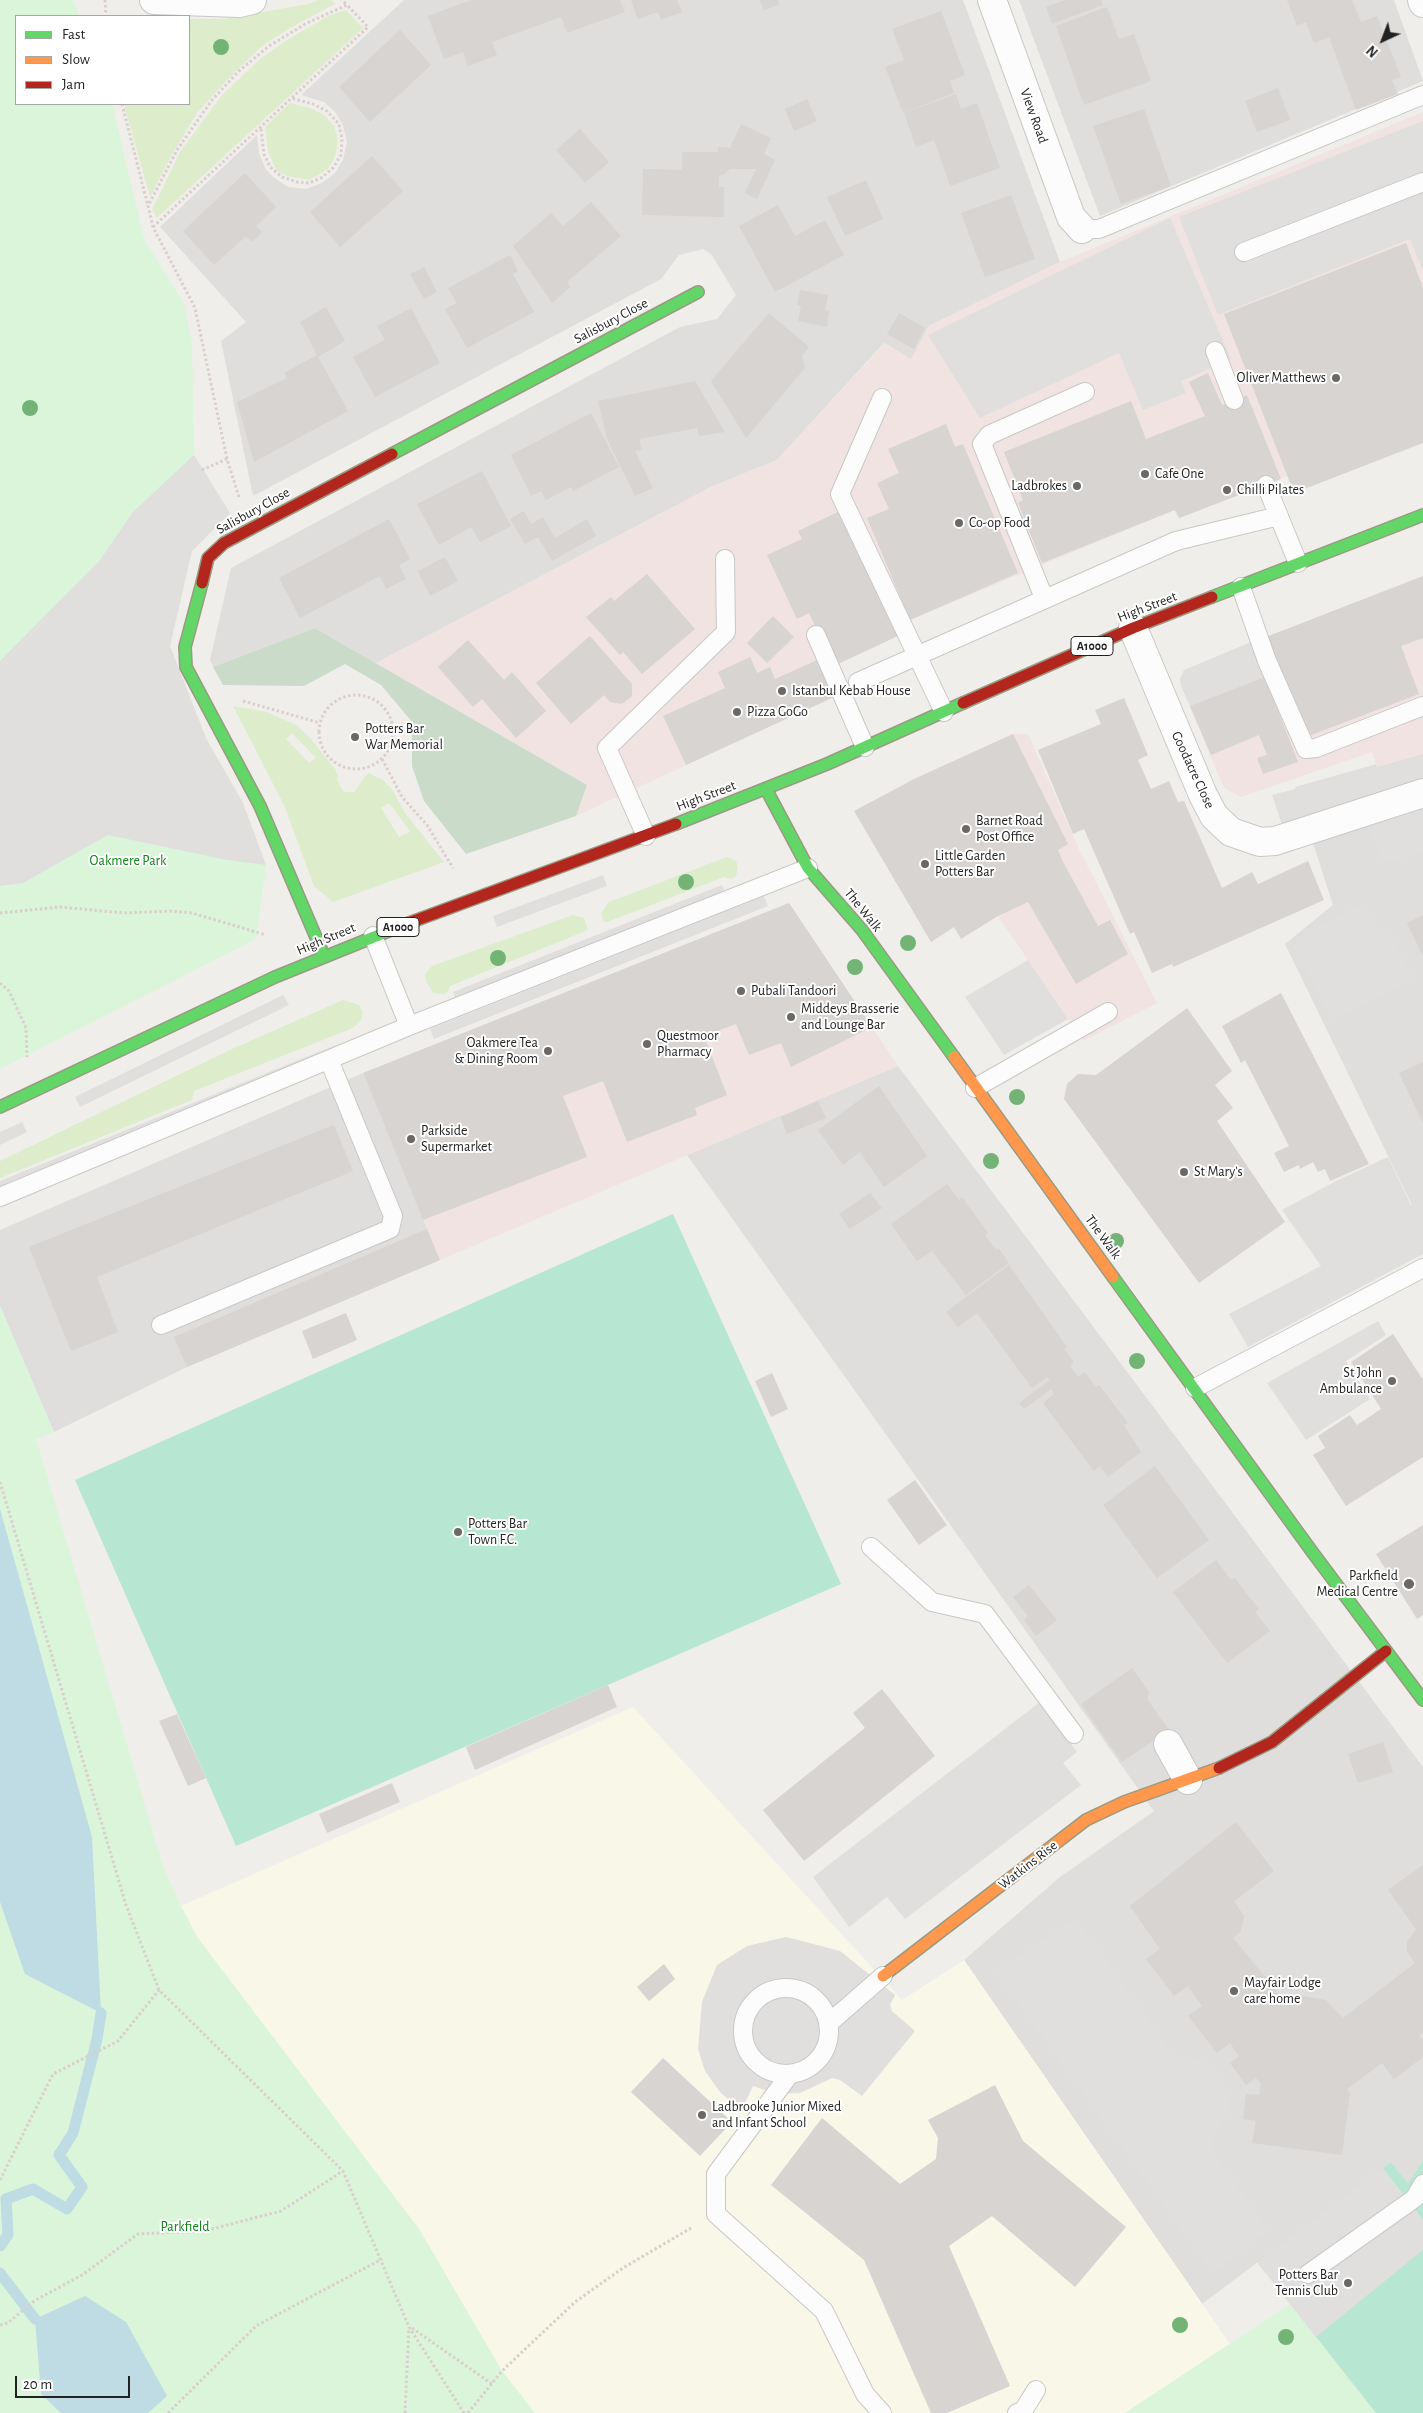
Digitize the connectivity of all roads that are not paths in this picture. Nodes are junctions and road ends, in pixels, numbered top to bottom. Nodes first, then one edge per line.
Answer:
1 (154, 0) edge
2 (252, 0) edge
3 (992, 0) edge
4 (1423, 95) edge
5 (1423, 182) edge
6 (1082, 228) joint
7 (1244, 252) dead end
8 (698, 292) dead end
9 (1215, 352) dead end
10 (1085, 392) dead end
11 (882, 398) dead end
12 (1234, 400) dead end
13 (1266, 485) dead end
14 (1423, 515) edge
15 (1279, 516) junction
16 (725, 559) dead end
17 (1298, 563) junction
18 (1240, 587) junction
19 (1044, 598) junction
20 (1133, 628) junction
21 (816, 635) dead end
22 (917, 655) junction
23 (858, 682) dead end
24 (1423, 706) edge
25 (944, 712) junction
26 (865, 747) junction
27 (766, 789) junction
28 (1423, 793) edge
29 (646, 836) junction
30 (808, 868) junction
31 (373, 936) junction
32 (324, 956) junction
33 (1108, 1012) dead end
34 (409, 1026) junction
35 (329, 1060) junction
36 (975, 1088) junction
37 (0, 1107) edge
38 (0, 1196) edge
39 (1423, 1268) edge
40 (161, 1326) dead end
41 (1195, 1388) junction
42 (871, 1547) dead end
43 (1386, 1651) junction
44 (1423, 1700) edge
45 (1074, 1734) dead end
46 (1168, 1744) dead end
47 (1188, 1780) junction
48 (883, 1976) joint
49 (828, 2024) junction
50 (790, 2074) junction
51 (1423, 2184) edge
52 (1308, 2274) dead end
53 (1036, 2390) dead end
54 (882, 2413) edge
55 (1017, 2413) edge

1 - 2 street
3 - 6 street, View Road
4 - 6 lane
5 - 7 lane
8 - 32 street, Salisbury Close
9 - 12 lane
10 - 19 lane
11 - 22 lane
13 - 15 lane
14 - 17 street, High Street / A1000
15 - 17 lane
15 - 19 lane
16 - 29 lane
17 - 18 street, High Street / A1000
18 - 20 street, High Street / A1000
18 - 24 lane
19 - 22 lane
20 - 25 street, High Street / A1000
20 - 28 street, Goodacre Close
21 - 26 lane
22 - 23 lane
22 - 25 lane
25 - 26 street, High Street / A1000
26 - 27 street, High Street / A1000
27 - 29 street, High Street / A1000
27 - 30 street, The Walk
29 - 31 street, High Street / A1000
30 - 34 lane
30 - 36 street, The Walk
31 - 32 street, High Street / A1000
31 - 34 lane
32 - 37 street, High Street / A1000
33 - 36 lane
34 - 35 lane
35 - 38 lane
35 - 40 lane
36 - 41 street, The Walk
39 - 41 lane
41 - 43 street, The Walk
42 - 45 lane
43 - 44 street, The Walk
43 - 47 street, Watkins Rise
46 - 47 street
47 - 48 street, Watkins Rise
48 - 49 lane
49 - 50 lane
49 - 50 lane
50 - 54 lane
51 - 52 lane
53 - 55 lane

